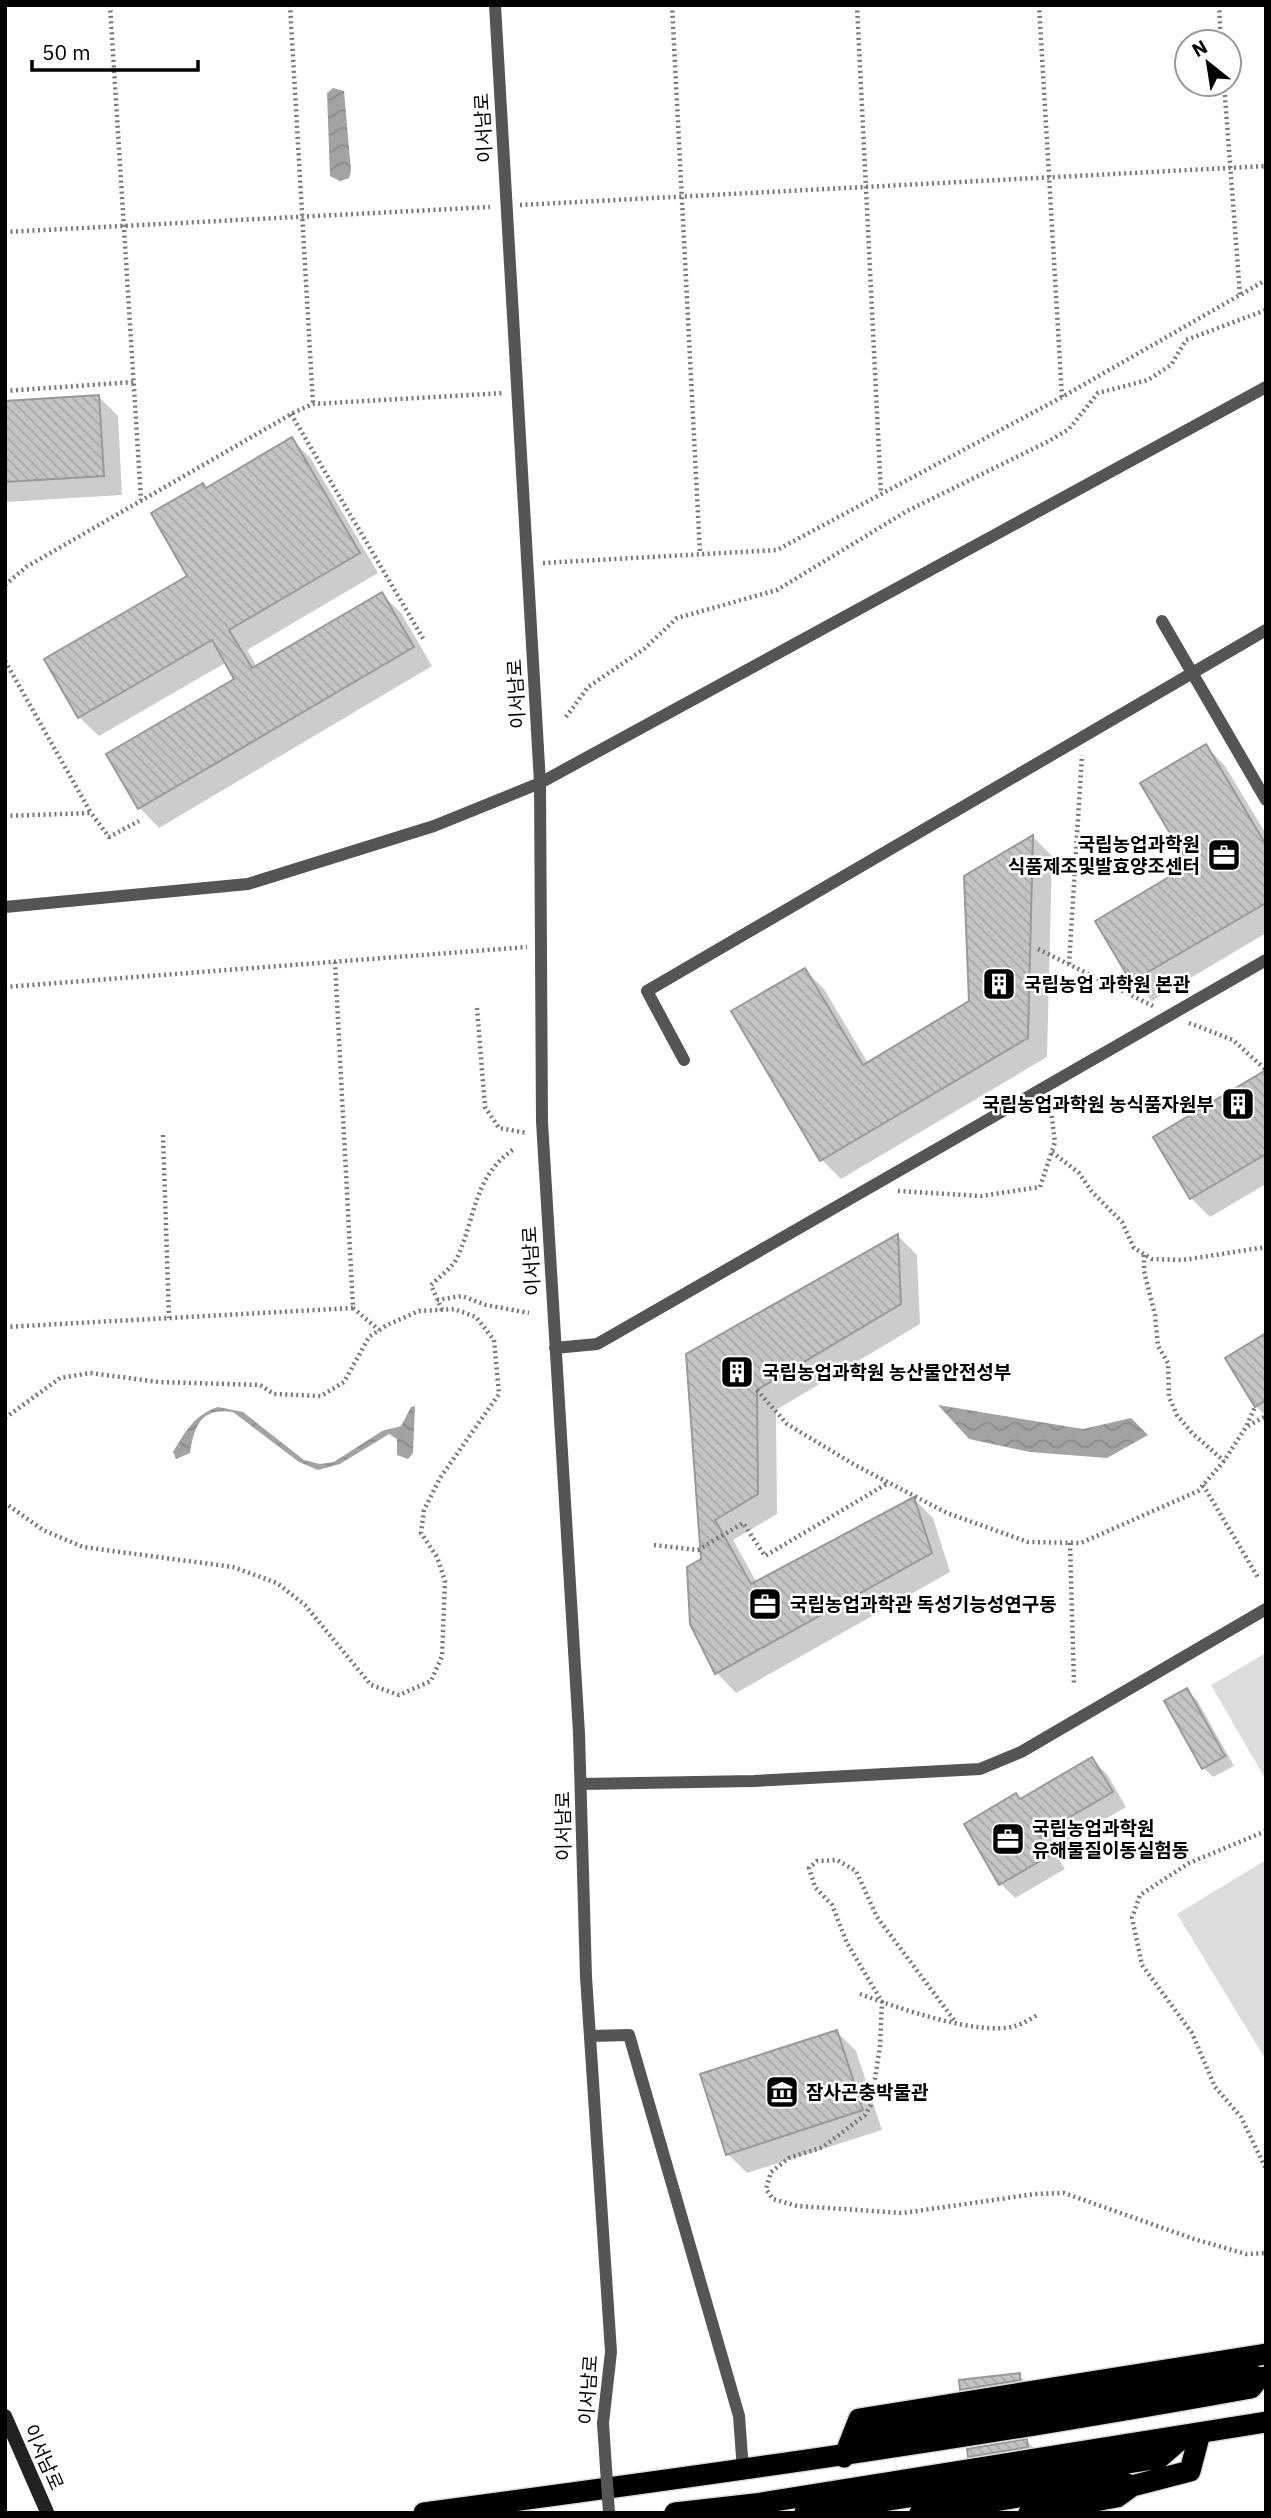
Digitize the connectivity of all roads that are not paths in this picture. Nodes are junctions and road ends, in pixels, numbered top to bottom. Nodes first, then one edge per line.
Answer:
1 (495, 5) edge
2 (1266, 387) edge
3 (1162, 621) dead end
4 (1266, 630) edge
5 (1192, 673) junction
6 (540, 783) junction
7 (1266, 800) edge
8 (5, 907) edge
9 (1266, 960) edge
10 (684, 1060) dead end
11 (555, 1348) junction
12 (1266, 1609) edge
13 (581, 1784) junction
14 (591, 2036) junction
15 (1266, 2354) edge
16 (1262, 2378) edge
17 (5, 2416) edge
18 (1266, 2423) edge
19 (1192, 2435) junction
20 (848, 2447) junction
21 (743, 2470) junction
22 (1132, 2486) junction
23 (747, 2509) edge
24 (47, 2512) edge
25 (424, 2513) edge
26 (609, 2513) edge
27 (675, 2513) edge
28 (805, 2513) edge
29 (920, 2513) edge
30 (1029, 2513) edge

1 - 6 lane, 이서남로
2 - 6 lane
3 - 5 lane
4 - 5 lane
5 - 7 lane
5 - 10 lane
6 - 8 lane
6 - 11 lane, 이서남로
9 - 11 lane
11 - 13 lane, 이서남로
12 - 13 lane
13 - 14 lane, 이서남로
14 - 21 lane
14 - 26 lane, 이서남로, bridge
15 - 20 highway
16 - 20 highway
17 - 24 main road, 이서남로
18 - 19 highway
19 - 22 highway
19 - 23 highway
19 - 28 highway
20 - 21 highway
21 - 25 highway
22 - 29 highway
22 - 30 highway
23 - 27 highway

